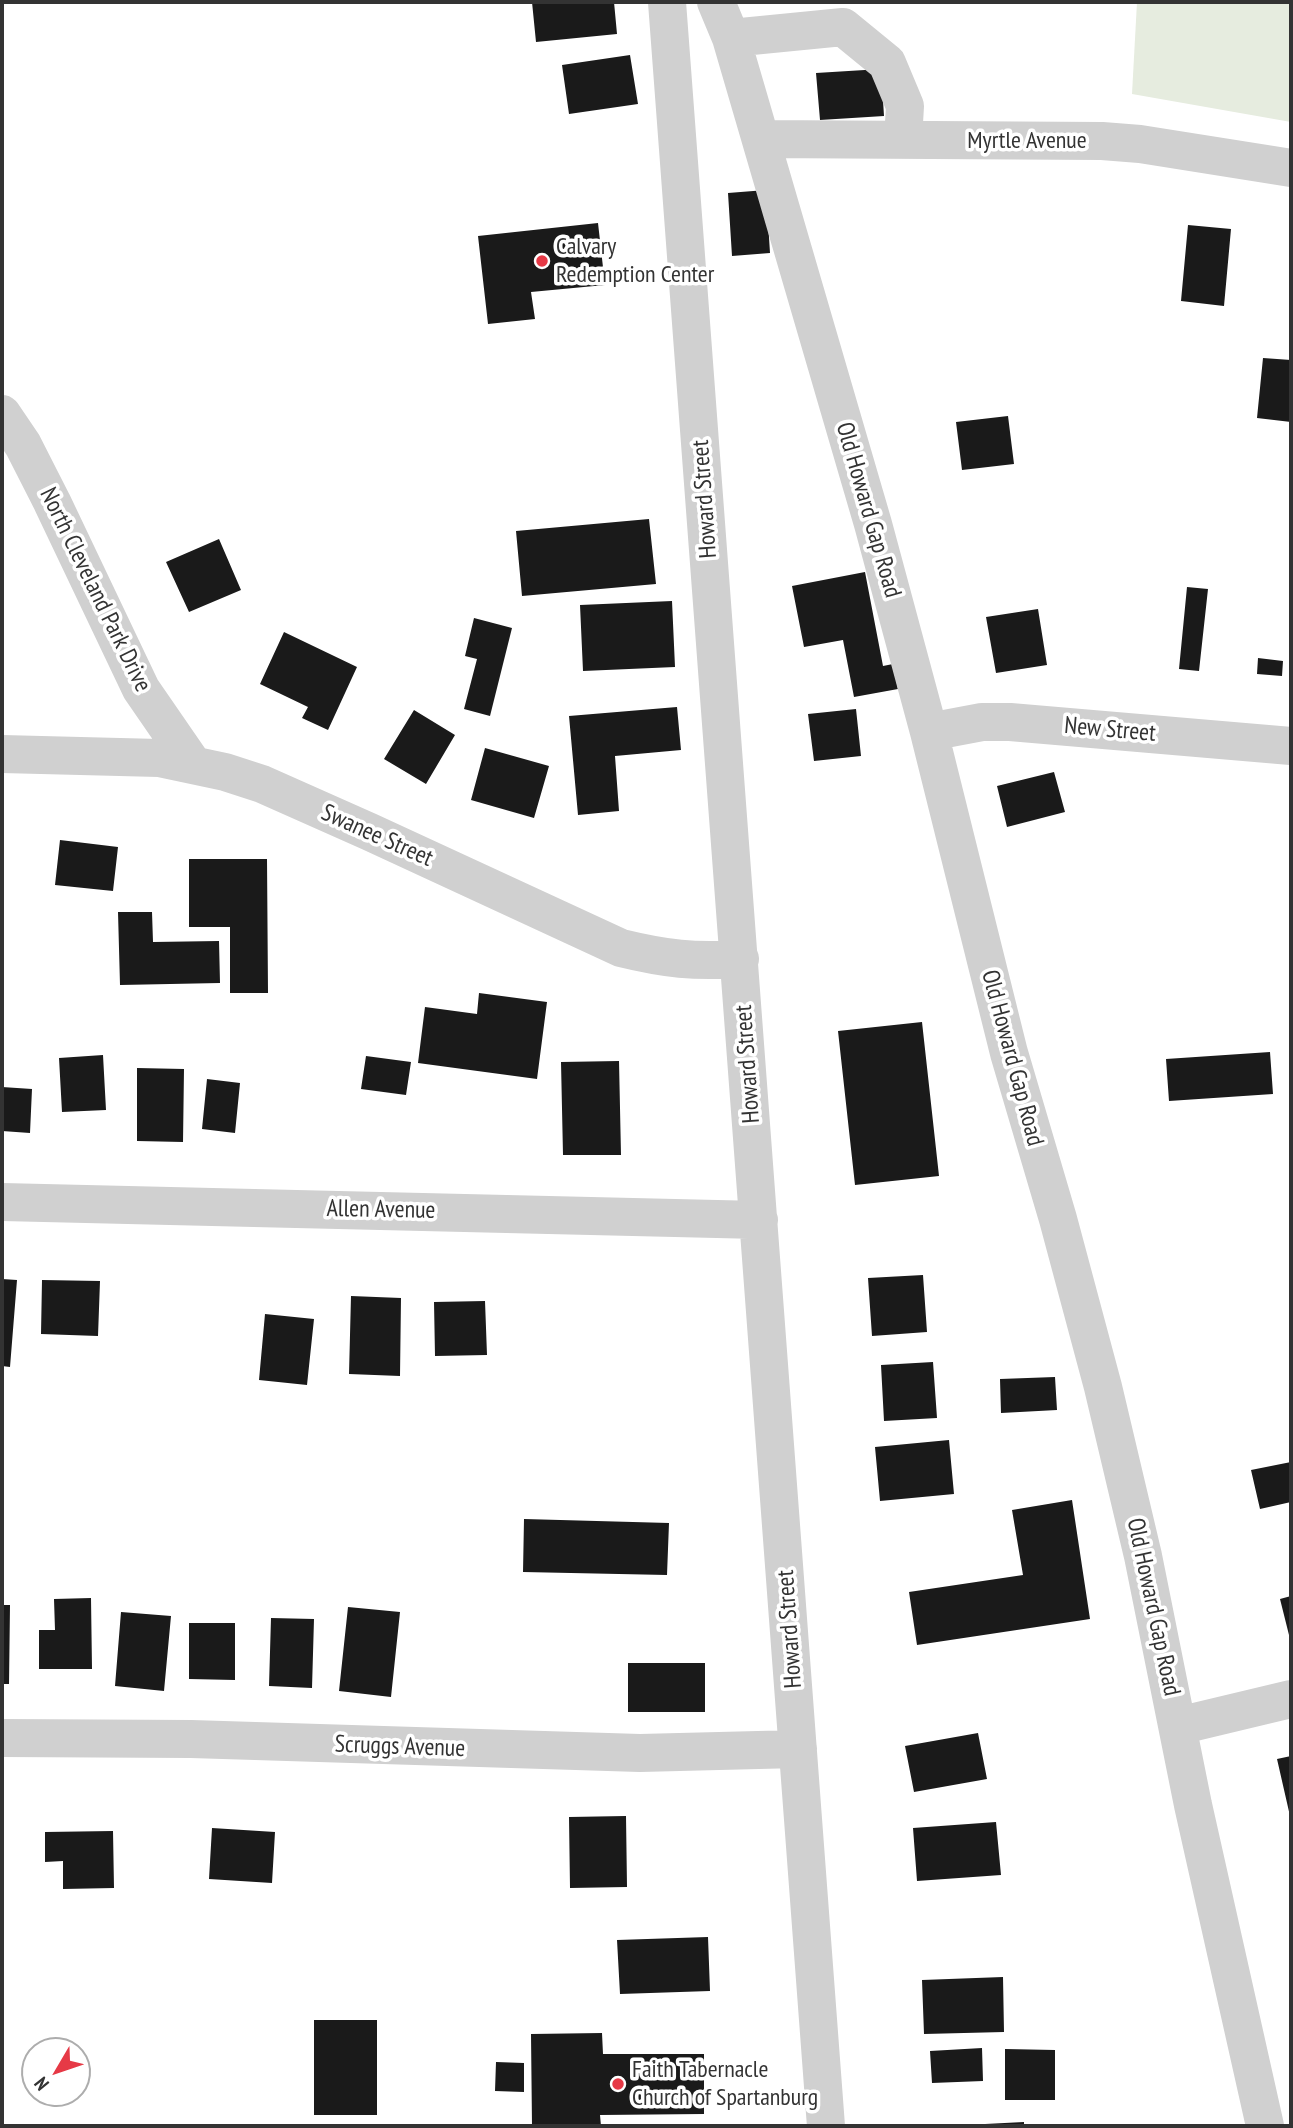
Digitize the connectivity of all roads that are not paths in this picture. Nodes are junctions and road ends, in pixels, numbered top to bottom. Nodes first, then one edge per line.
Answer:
1 (667, 2) edge
2 (716, 2) edge
3 (731, 38) junction
4 (761, 139) junction
5 (903, 140) junction
6 (1291, 168) edge
7 (2, 414) edge
8 (929, 732) junction
9 (1291, 746) edge
10 (2, 754) edge
11 (192, 763) junction
12 (740, 960) junction
13 (2, 1202) edge
14 (759, 1220) junction
15 (1291, 1699) edge
16 (1178, 1726) junction
17 (2, 1738) edge
18 (798, 1749) junction
19 (826, 2126) edge
20 (1265, 2126) edge

1 - 12 street, Howard Street
2 - 3 street, Old Howard Gap Road
3 - 4 street, Old Howard Gap Road
3 - 5 street
4 - 5 street, Myrtle Avenue
4 - 8 street, Old Howard Gap Road
5 - 6 street, Myrtle Avenue
7 - 11 street, North Cleveland Park Drive
8 - 9 street, New Street
8 - 16 street, Old Howard Gap Road
10 - 11 street, Swanee Street
11 - 12 street, Swanee Street
12 - 14 street, Howard Street
13 - 14 street, Allen Avenue
14 - 18 street, Howard Street
15 - 16 street
16 - 20 street, Old Howard Gap Road
17 - 18 street, Scruggs Avenue
18 - 19 street, Howard Street

